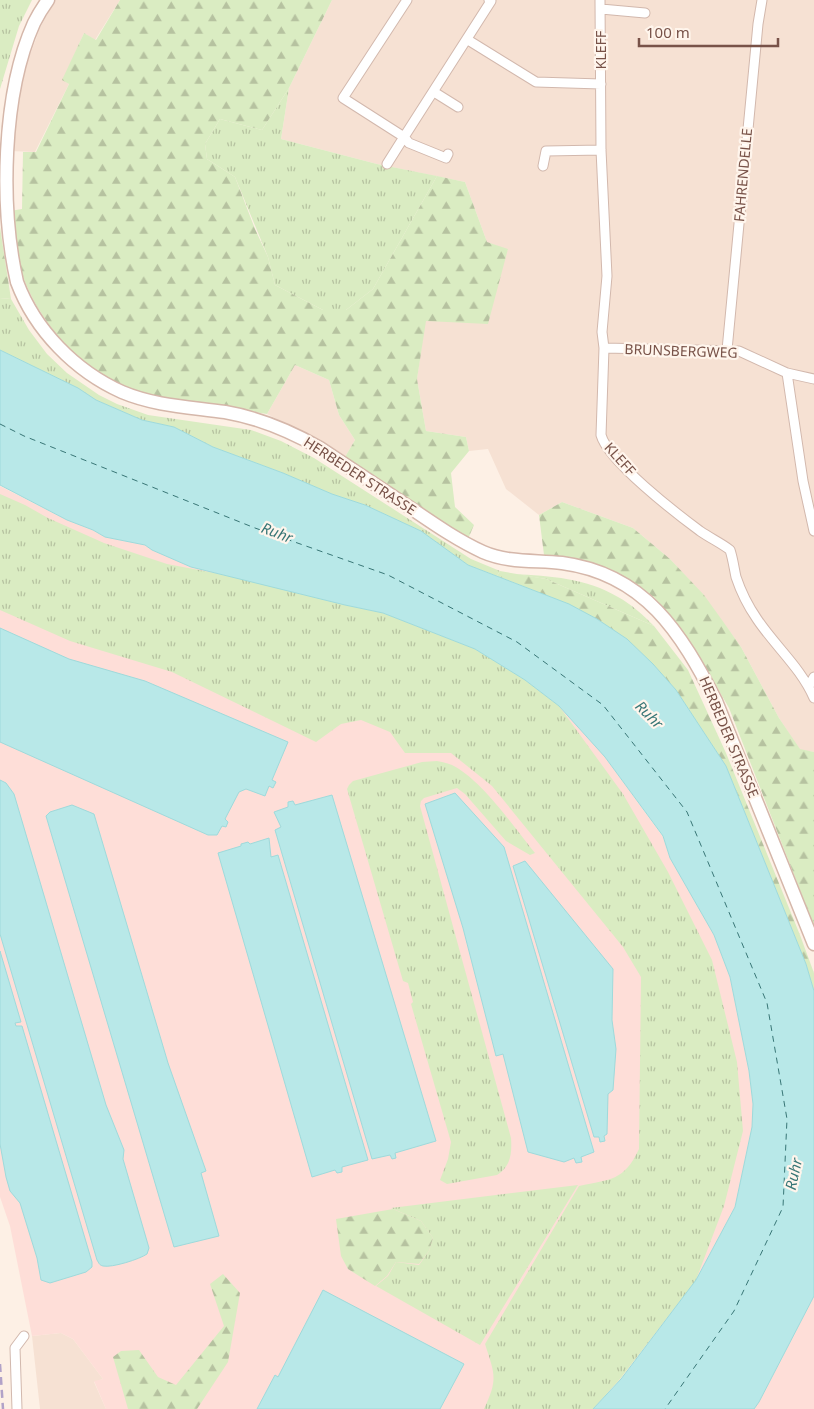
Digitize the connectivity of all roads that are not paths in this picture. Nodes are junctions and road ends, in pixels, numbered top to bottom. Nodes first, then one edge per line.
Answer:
1 (48, 0) edge
2 (407, 0) edge
3 (489, 0) edge
4 (762, 0) edge
5 (600, 4) edge
6 (646, 13) dead end
7 (468, 40) junction
8 (601, 84) junction
9 (434, 92) junction
10 (458, 107) dead end
11 (404, 137) junction
12 (601, 150) junction
13 (448, 154) dead end
14 (387, 164) dead end
15 (544, 166) dead end
16 (604, 348) junction
17 (727, 350) junction
18 (787, 373) junction
19 (814, 379) edge
20 (814, 531) edge
21 (814, 677) edge
22 (809, 686) junction
23 (814, 698) edge
24 (814, 944) edge
25 (24, 1336) dead end
26 (17, 1409) edge

1 - 24 main road, HERBEDER STRASSE
2 - 11 street
3 - 7 street
4 - 17 street, FAHRENDELLE
5 - 6 street, KLEFF
5 - 8 street, KLEFF
7 - 8 street
7 - 9 street
8 - 12 street, KLEFF
9 - 10 street
9 - 11 street
11 - 13 street
11 - 14 street
12 - 15 street
12 - 16 street, KLEFF
16 - 17 street, BRUNSBERGWEG
16 - 22 street, KLEFF
17 - 18 street, BRUNSBERGWEG
18 - 19 street, BRUNSBERGWEG
18 - 20 street
21 - 22 street
22 - 23 street, KLEFF
25 - 26 street

